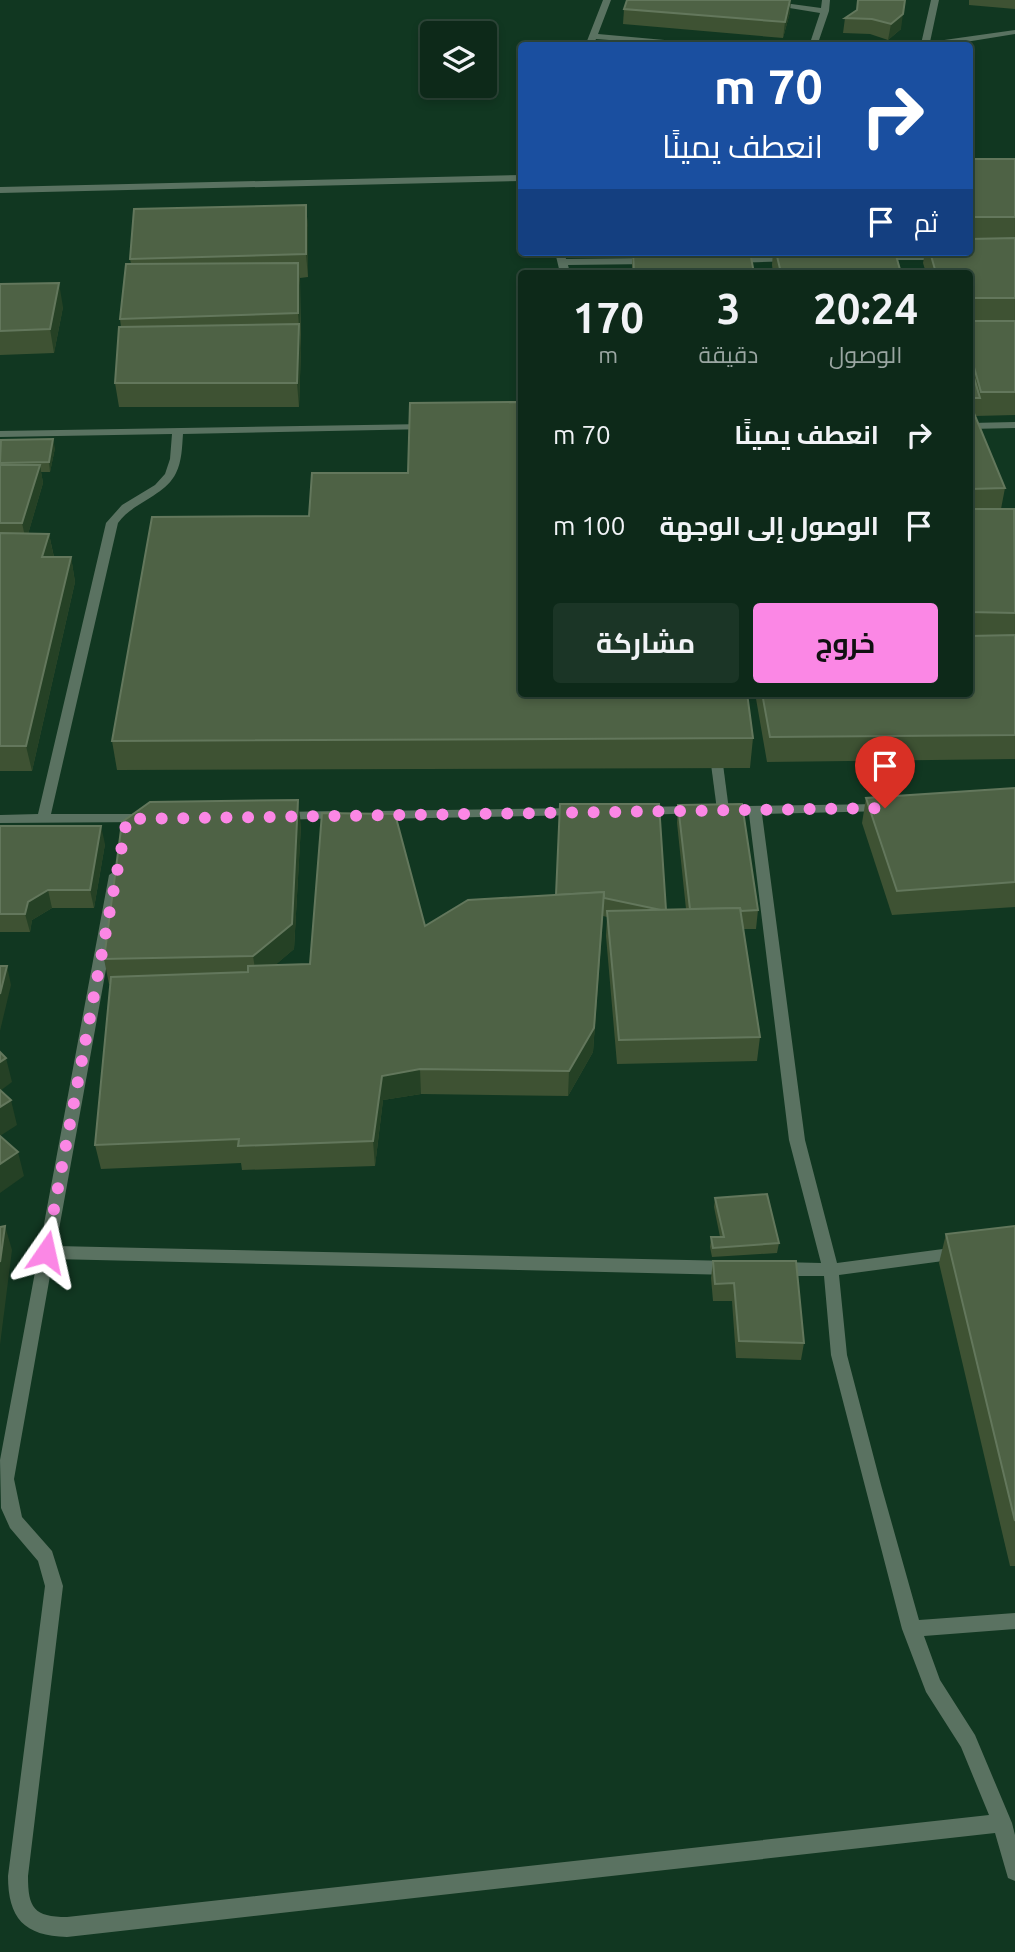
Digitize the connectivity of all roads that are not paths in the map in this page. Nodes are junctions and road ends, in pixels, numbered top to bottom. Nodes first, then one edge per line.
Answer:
1 (607, 0) edge
2 (744, 0) edge
3 (826, 0) edge
4 (935, 0) edge
5 (825, 11) junction
6 (1015, 32) edge
7 (592, 36) junction
8 (590, 42) edge
9 (673, 42) edge
10 (814, 42) edge
11 (924, 42) edge
12 (944, 42) edge
13 (518, 178) edge
14 (0, 190) edge
15 (960, 257) edge
16 (864, 258) edge
17 (795, 259) edge
18 (727, 260) edge
19 (658, 261) edge
20 (563, 262) edge
21 (1015, 425) edge
22 (973, 426) edge
23 (439, 427) edge
24 (178, 432) junction
25 (0, 434) edge
26 (713, 732) edge
27 (892, 808) edge
28 (723, 810) junction
29 (755, 810) junction
30 (626, 811) edge
31 (584, 812) edge
32 (265, 817) edge
33 (154, 818) edge
34 (0, 819) edge
35 (43, 819) junction
36 (119, 859) edge
37 (975, 1251) edge
38 (46, 1252) junction
39 (831, 1270) junction
40 (1015, 1621) edge
41 (911, 1629) junction
42 (1002, 1823) junction
43 (1015, 1871) edge

1 - 7 street
2 - 5 street
3 - 5 street
4 - 11 street
5 - 10 street
6 - 12 street
7 - 8 street
7 - 9 street
13 - 14 street
15 - 16 street
17 - 18 street
19 - 20 street
21 - 22 street
23 - 24 street
24 - 25 street
24 - 35 street
26 - 28 street
27 - 29 street
28 - 29 street
28 - 30 street
29 - 39 street
31 - 32 street
33 - 35 street
34 - 35 street
36 - 38 street
37 - 39 street
38 - 39 street
38 - 42 street
39 - 41 street
40 - 41 street
41 - 42 street
42 - 43 street

